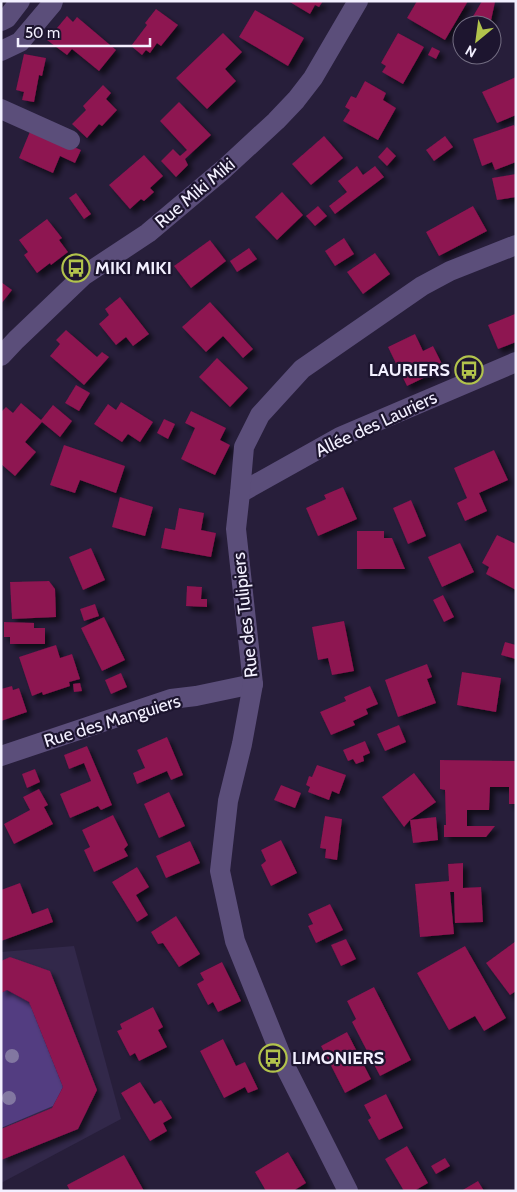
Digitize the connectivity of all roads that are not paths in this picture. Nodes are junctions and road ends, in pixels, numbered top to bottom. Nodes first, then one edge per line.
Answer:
1 (20, 1) edge
2 (53, 1) edge
3 (358, 1) edge
4 (1, 21) edge
5 (1, 51) edge
6 (1, 109) edge
7 (70, 140) dead end
8 (516, 245) edge
9 (1, 356) edge
10 (516, 362) edge
11 (240, 493) junction
12 (253, 684) junction
13 (1, 756) edge
14 (348, 1191) edge

1 - 4 street
2 - 5 street
3 - 9 street, Rue Miki Miki
6 - 7 street
8 - 11 street, Rue des Tulipiers
10 - 11 street, Allée des Lauriers
11 - 12 street, Rue des Tulipiers
12 - 13 street, Rue des Manguiers
12 - 14 street, Rue des Tulipiers

